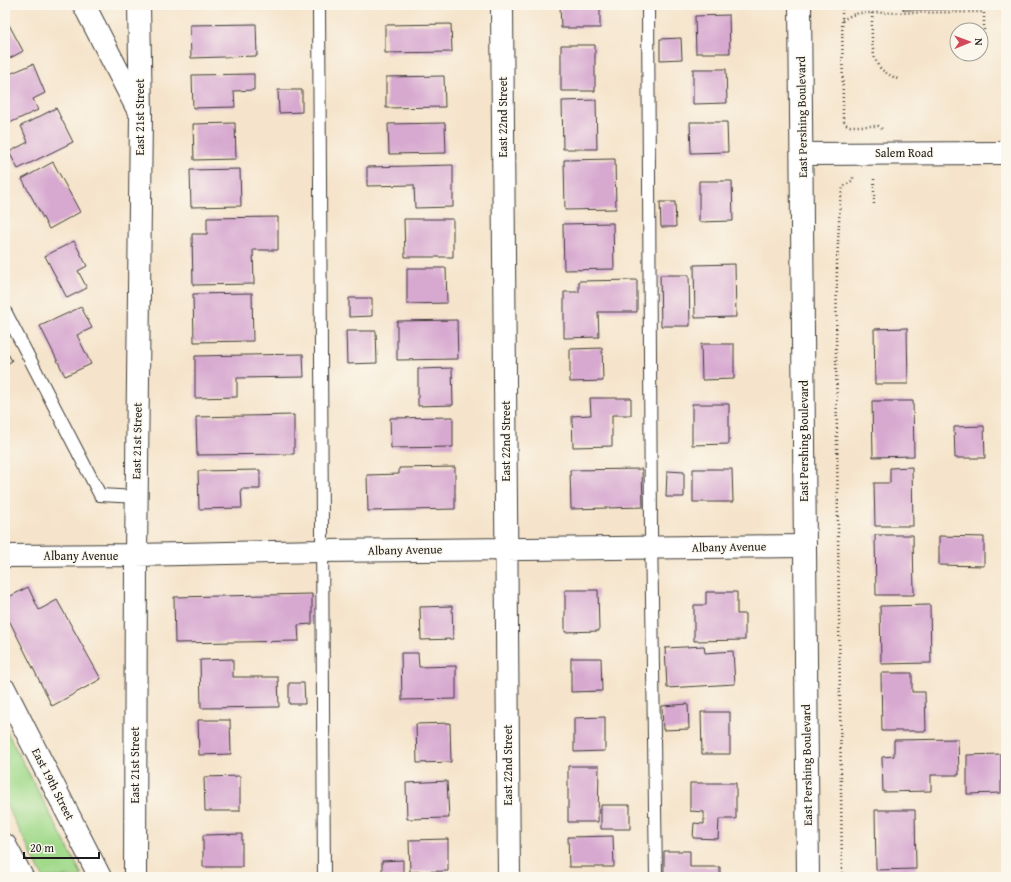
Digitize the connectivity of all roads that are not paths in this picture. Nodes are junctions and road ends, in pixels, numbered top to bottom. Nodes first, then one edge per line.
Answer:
1 (84, 5) edge
2 (139, 5) edge
3 (319, 5) edge
4 (502, 5) edge
5 (648, 5) edge
6 (800, 5) edge
7 (141, 115) junction
8 (1006, 153) edge
9 (802, 154) junction
10 (5, 311) edge
11 (137, 497) junction
12 (805, 546) junction
13 (651, 548) junction
14 (506, 549) junction
15 (322, 551) junction
16 (5, 556) edge
17 (136, 556) junction
18 (5, 690) edge
19 (5, 845) edge
20 (22, 877) edge
21 (100, 877) edge
22 (135, 877) edge
23 (324, 877) edge
24 (509, 877) edge
25 (656, 877) edge
26 (808, 877) edge

1 - 7 street
2 - 7 street, East 21st Street
3 - 15 lane
4 - 14 street, East 22nd Street
5 - 13 lane
6 - 9 street, East Pershing Boulevard
7 - 11 street, East 21st Street
8 - 9 street, Salem Road
9 - 12 street, East Pershing Boulevard
10 - 11 lane
11 - 17 street, East 21st Street
12 - 13 street, Albany Avenue
12 - 26 street, East Pershing Boulevard
13 - 14 street, Albany Avenue
13 - 25 lane
14 - 15 street, Albany Avenue
14 - 24 street, East 22nd Street
15 - 17 street, Albany Avenue
15 - 23 lane
16 - 17 street, Albany Avenue
17 - 22 street, East 21st Street
18 - 21 street, East 19th Street
19 - 20 street

